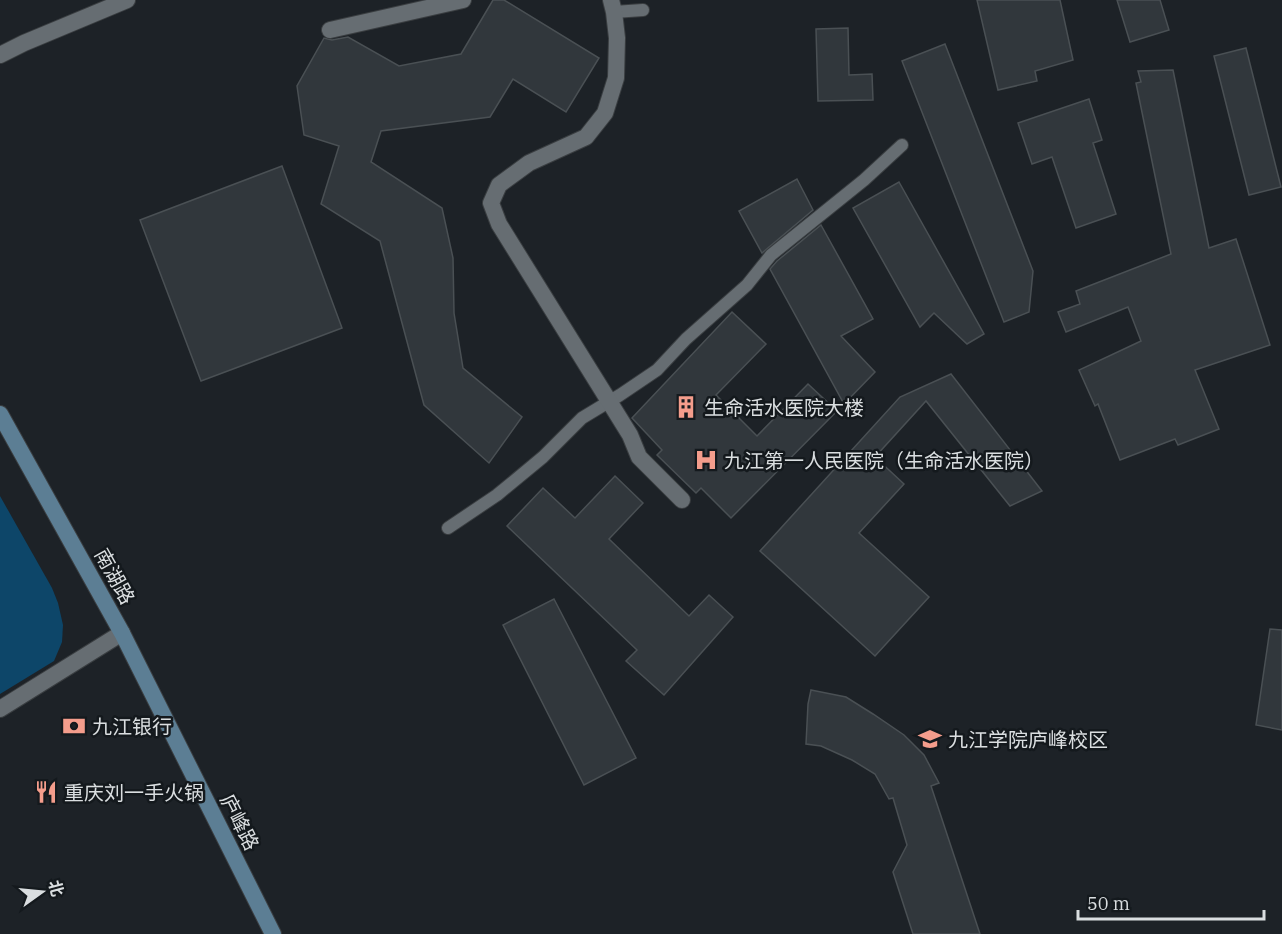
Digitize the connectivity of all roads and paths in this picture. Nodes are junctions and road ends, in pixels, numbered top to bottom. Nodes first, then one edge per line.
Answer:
1 (127, 0) edge
2 (463, 0) edge
3 (439, 2) edge
4 (414, 5) edge
5 (612, 6) edge
6 (642, 10) dead end
7 (330, 30) dead end
8 (0, 55) edge
9 (902, 145) dead end
10 (609, 402) junction
11 (0, 414) edge
12 (682, 500) dead end
13 (448, 528) dead end
14 (122, 633) junction
15 (0, 709) edge
16 (273, 934) edge

1 - 8 street
2 - 3 street
3 - 4 street
4 - 7 street
5 - 6 lane
5 - 10 street
9 - 10 lane
10 - 12 street
10 - 13 lane
11 - 14 main road, 南湖路
14 - 15 street, 南湖路
14 - 16 main road, 庐峰路

